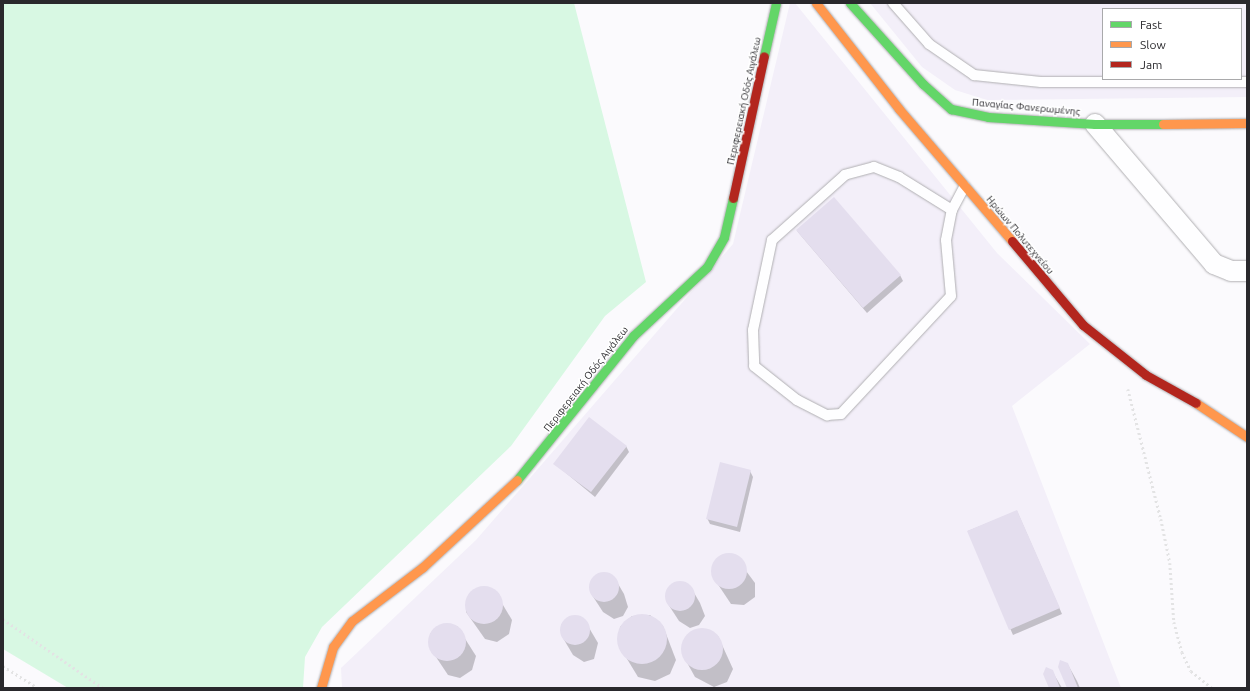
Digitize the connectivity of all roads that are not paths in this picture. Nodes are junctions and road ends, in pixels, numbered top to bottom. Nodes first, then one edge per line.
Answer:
1 (776, 3) edge
2 (816, 3) edge
3 (850, 3) edge
4 (894, 3) edge
5 (1247, 82) edge
6 (1247, 123) edge
7 (1095, 124) junction
8 (965, 186) junction
9 (952, 210) junction
10 (1247, 271) edge
11 (1247, 437) edge
12 (321, 688) edge

1 - 12 main road, Περιφερειακή Οδός Αιγάλεω
2 - 8 main road, Ηρώων Πολυτεχνείου
3 - 7 main road, Παναγίας Φανερωμένης
4 - 5 lane
6 - 7 main road, Παναγίας Φανερωμένης
7 - 10 street
8 - 9 lane
8 - 11 main road, Ηρώων Πολυτεχνείου
9 - 9 lane

